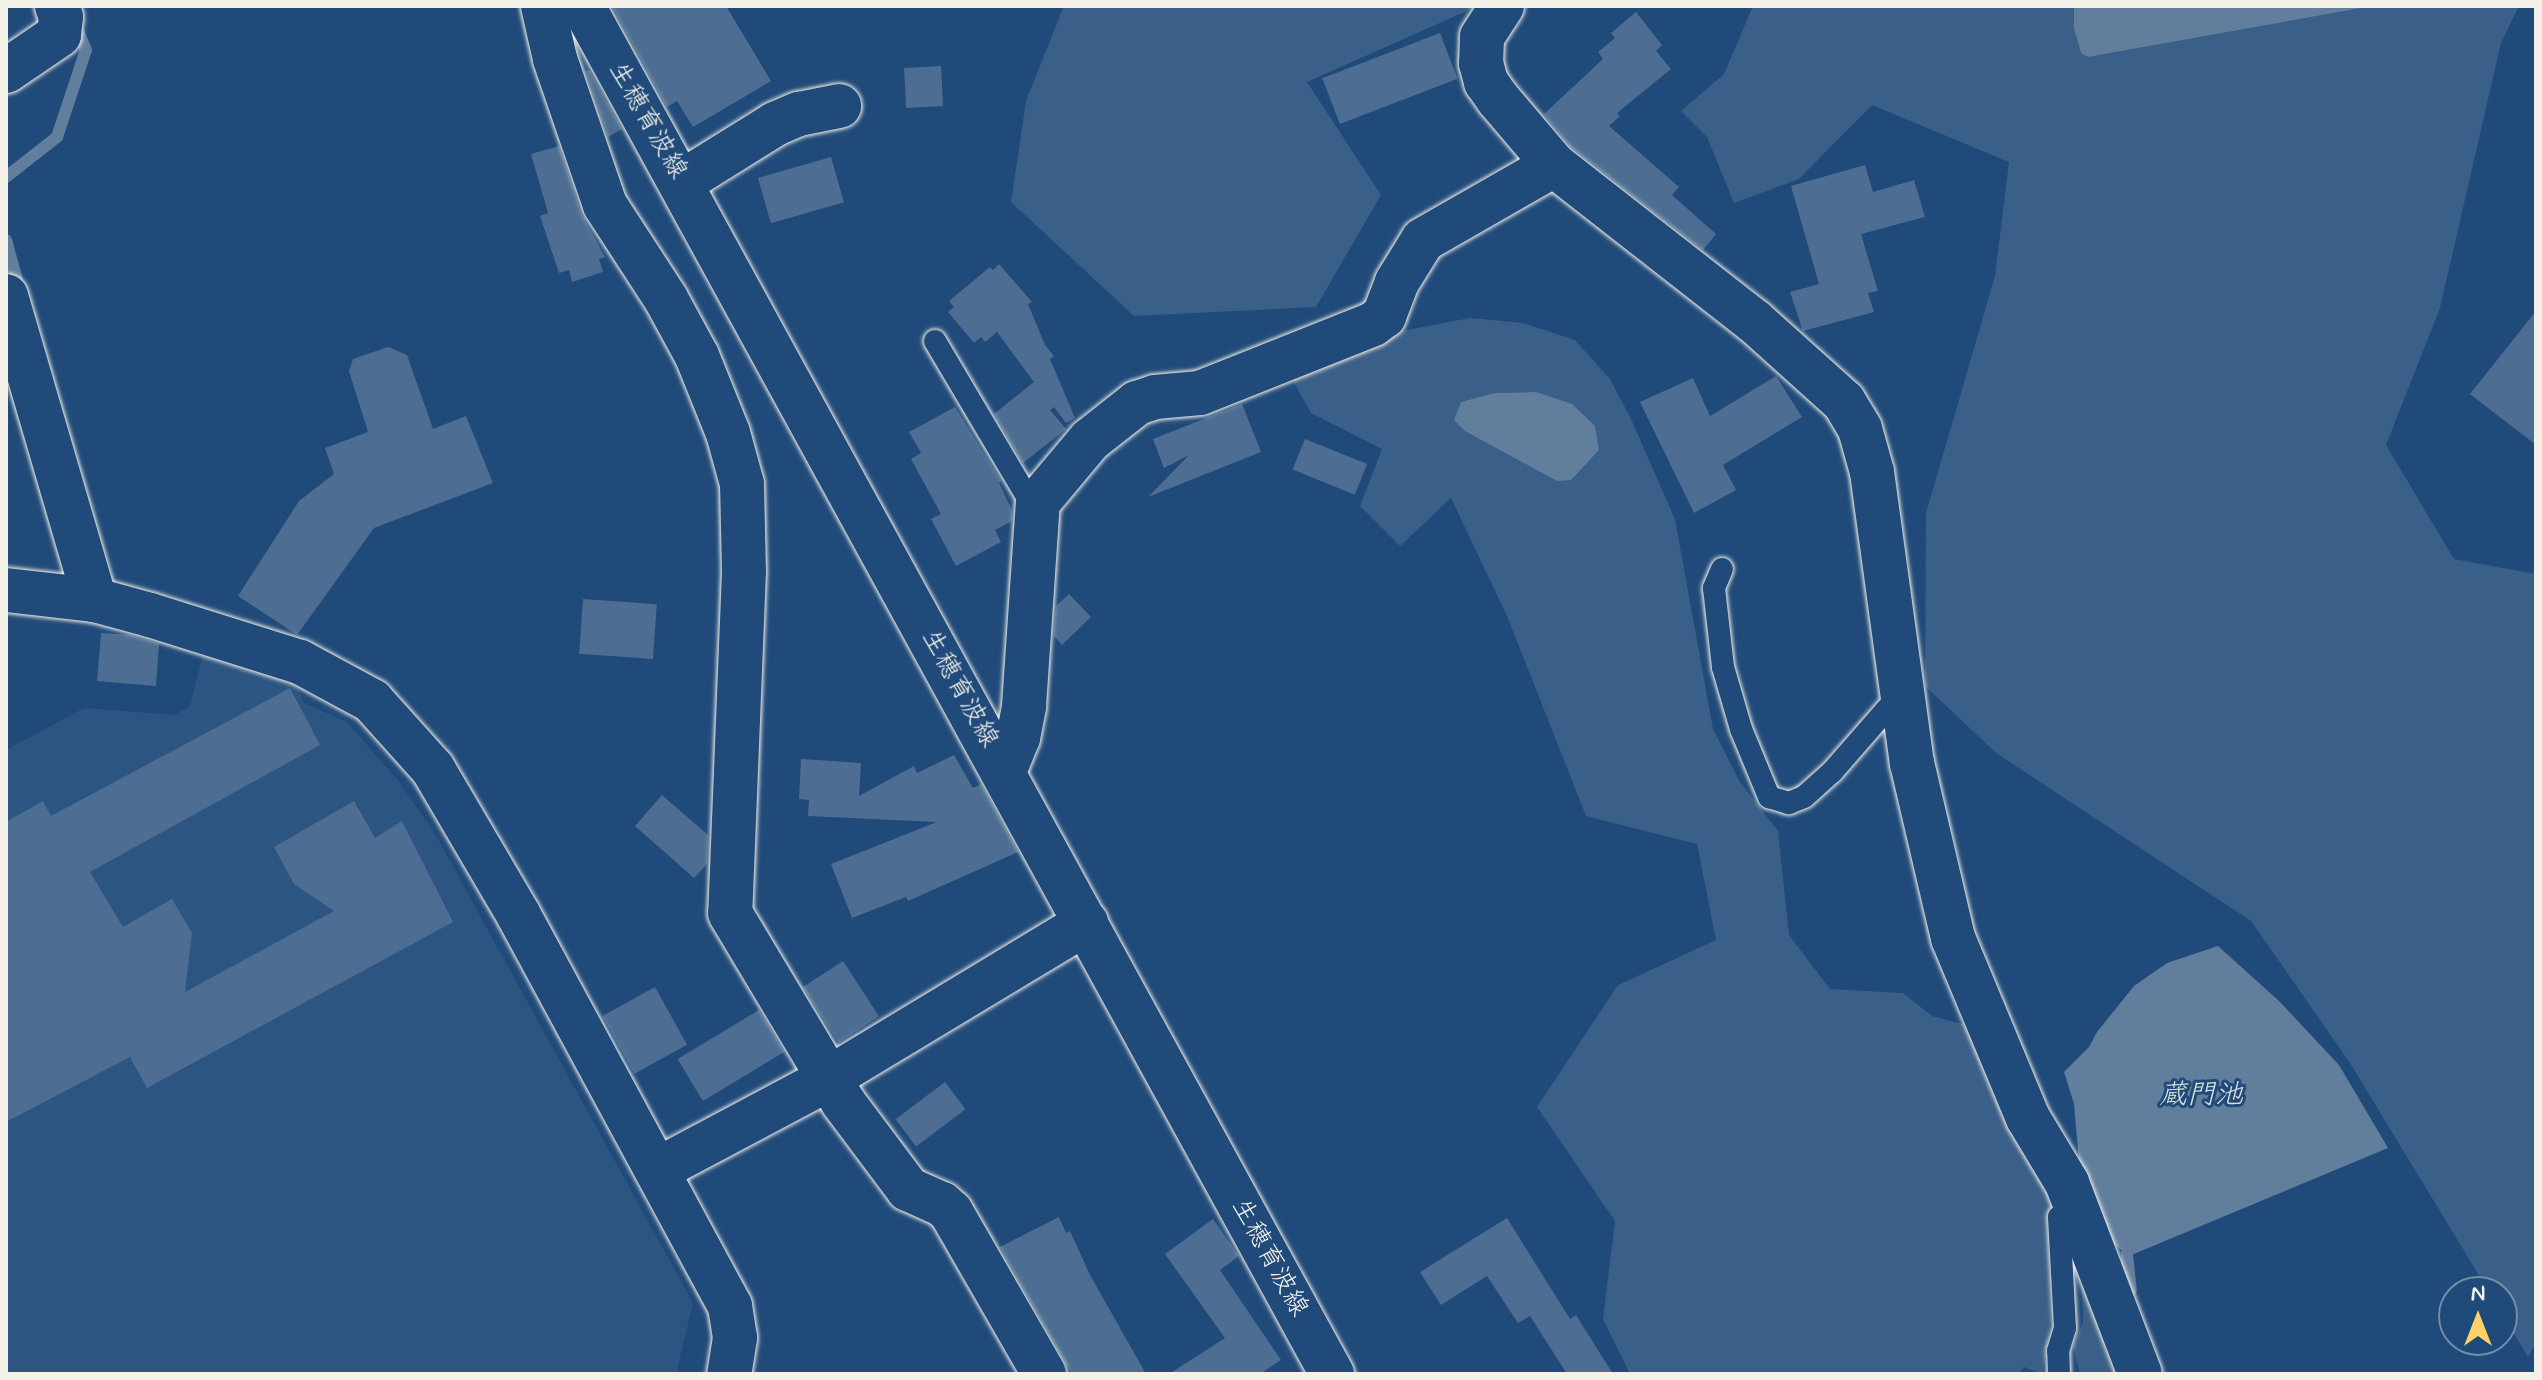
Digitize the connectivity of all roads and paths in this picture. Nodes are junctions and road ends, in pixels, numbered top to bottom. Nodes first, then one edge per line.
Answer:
1 (57, 6) edge
2 (543, 6) edge
3 (583, 6) edge
4 (1502, 6) edge
5 (6, 71) edge
6 (839, 106) dead end
7 (1554, 165) junction
8 (682, 182) junction
9 (6, 296) edge
10 (935, 341) dead end
11 (1036, 512) junction
12 (1722, 569) dead end
13 (6, 590) edge
14 (95, 600) junction
15 (1901, 693) junction
16 (1004, 772) junction
17 (1086, 923) junction
18 (826, 1080) junction
19 (657, 1170) junction
20 (2079, 1212) junction
21 (729, 1374) edge
22 (1044, 1374) edge
23 (1332, 1374) edge
24 (2059, 1374) edge
25 (2140, 1374) edge

1 - 5 street
2 - 18 street
3 - 8 street, 生穂育波線
4 - 7 street
6 - 8 street
7 - 11 street
7 - 15 street
8 - 16 street, 生穂育波線
9 - 14 street
10 - 11 lane
11 - 16 street
12 - 15 lane
13 - 14 street
14 - 19 street
15 - 20 street
16 - 17 street, 生穂育波線
17 - 18 street
17 - 23 street, 生穂育波線
18 - 19 street
18 - 22 street
19 - 21 street
20 - 24 lane
20 - 25 street

